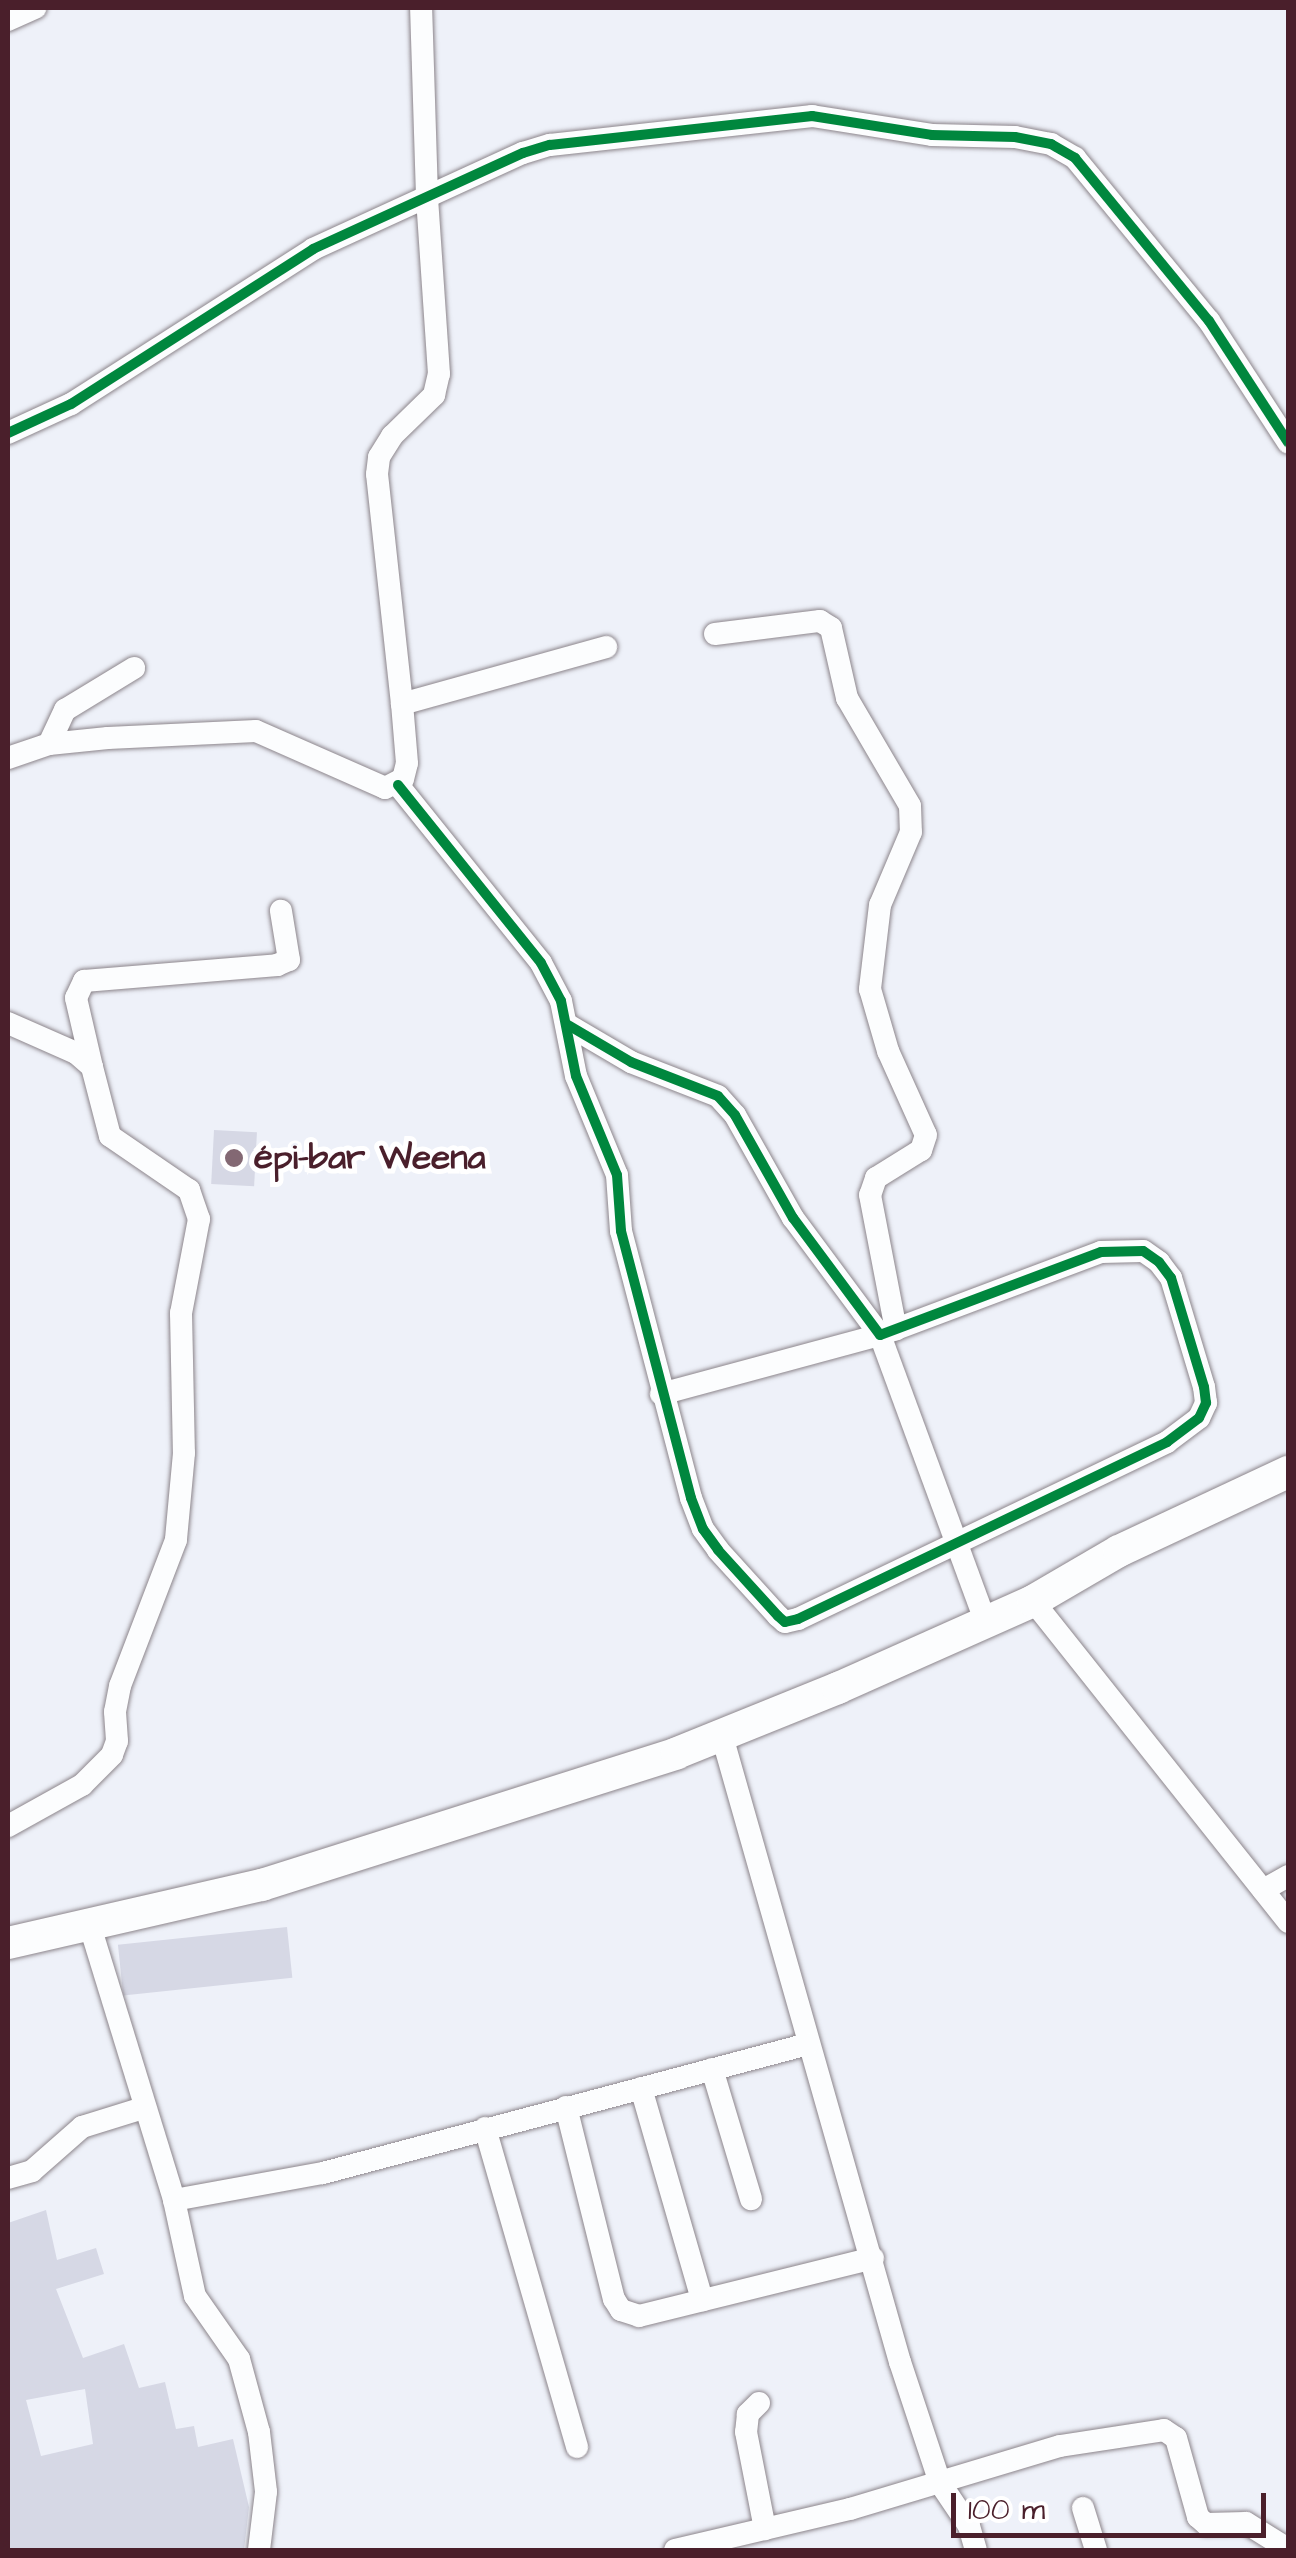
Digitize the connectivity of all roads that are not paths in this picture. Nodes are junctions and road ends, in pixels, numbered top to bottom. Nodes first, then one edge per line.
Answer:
1 (35, 8) edge
2 (421, 8) edge
3 (8, 20) edge
4 (426, 196) junction
5 (8, 433) edge
6 (1288, 442) edge
7 (715, 634) dead end
8 (606, 646) dead end
9 (134, 668) dead end
10 (402, 704) junction
11 (49, 744) junction
12 (8, 758) edge
13 (398, 784) junction
14 (280, 911) dead end
15 (8, 1023) edge
16 (568, 1026) junction
17 (92, 1067) junction
18 (888, 1333) junction
19 (661, 1394) junction
20 (1288, 1472) edge
21 (955, 1540) junction
22 (1033, 1601) junction
23 (985, 1621) junction
24 (722, 1736) junction
25 (8, 1826) edge
26 (1288, 1876) edge
27 (1263, 1890) junction
28 (1288, 1922) edge
29 (89, 1923) junction
30 (8, 1943) edge
31 (808, 2044) junction
32 (712, 2069) junction
33 (641, 2088) junction
34 (566, 2107) junction
35 (143, 2108) junction
36 (485, 2128) junction
37 (8, 2178) edge
38 (751, 2199) dead end
39 (174, 2200) junction
40 (873, 2258) junction
41 (702, 2300) junction
42 (759, 2403) dead end
43 (577, 2447) dead end
44 (940, 2482) junction
45 (1083, 2508) dead end
46 (751, 2538) edge
47 (1288, 2549) edge
48 (259, 2550) edge
49 (674, 2550) edge
50 (976, 2550) edge
51 (1096, 2550) edge

1 - 3 street
2 - 4 street
4 - 5 street
4 - 6 street
4 - 10 street
7 - 18 street
8 - 10 street
9 - 11 street
10 - 13 street
11 - 12 street
11 - 13 street
13 - 16 street
14 - 17 street
15 - 17 street
16 - 18 street
16 - 19 street
17 - 25 street
18 - 19 street
18 - 21 street
18 - 21 street
19 - 21 street
20 - 22 main road
21 - 23 street
22 - 23 main road
22 - 27 street
23 - 24 main road
24 - 29 main road
24 - 31 street
26 - 27 street
27 - 28 street
29 - 30 main road
29 - 35 street
31 - 32 street
31 - 40 street
32 - 33 street
32 - 38 street
33 - 34 street
33 - 41 street
34 - 36 street
34 - 41 street
35 - 37 street
35 - 39 street
36 - 39 street
36 - 43 street
39 - 48 street
40 - 41 street
40 - 44 street
42 - 46 street
44 - 46 street
44 - 47 street
44 - 50 street
45 - 51 street
46 - 49 street

